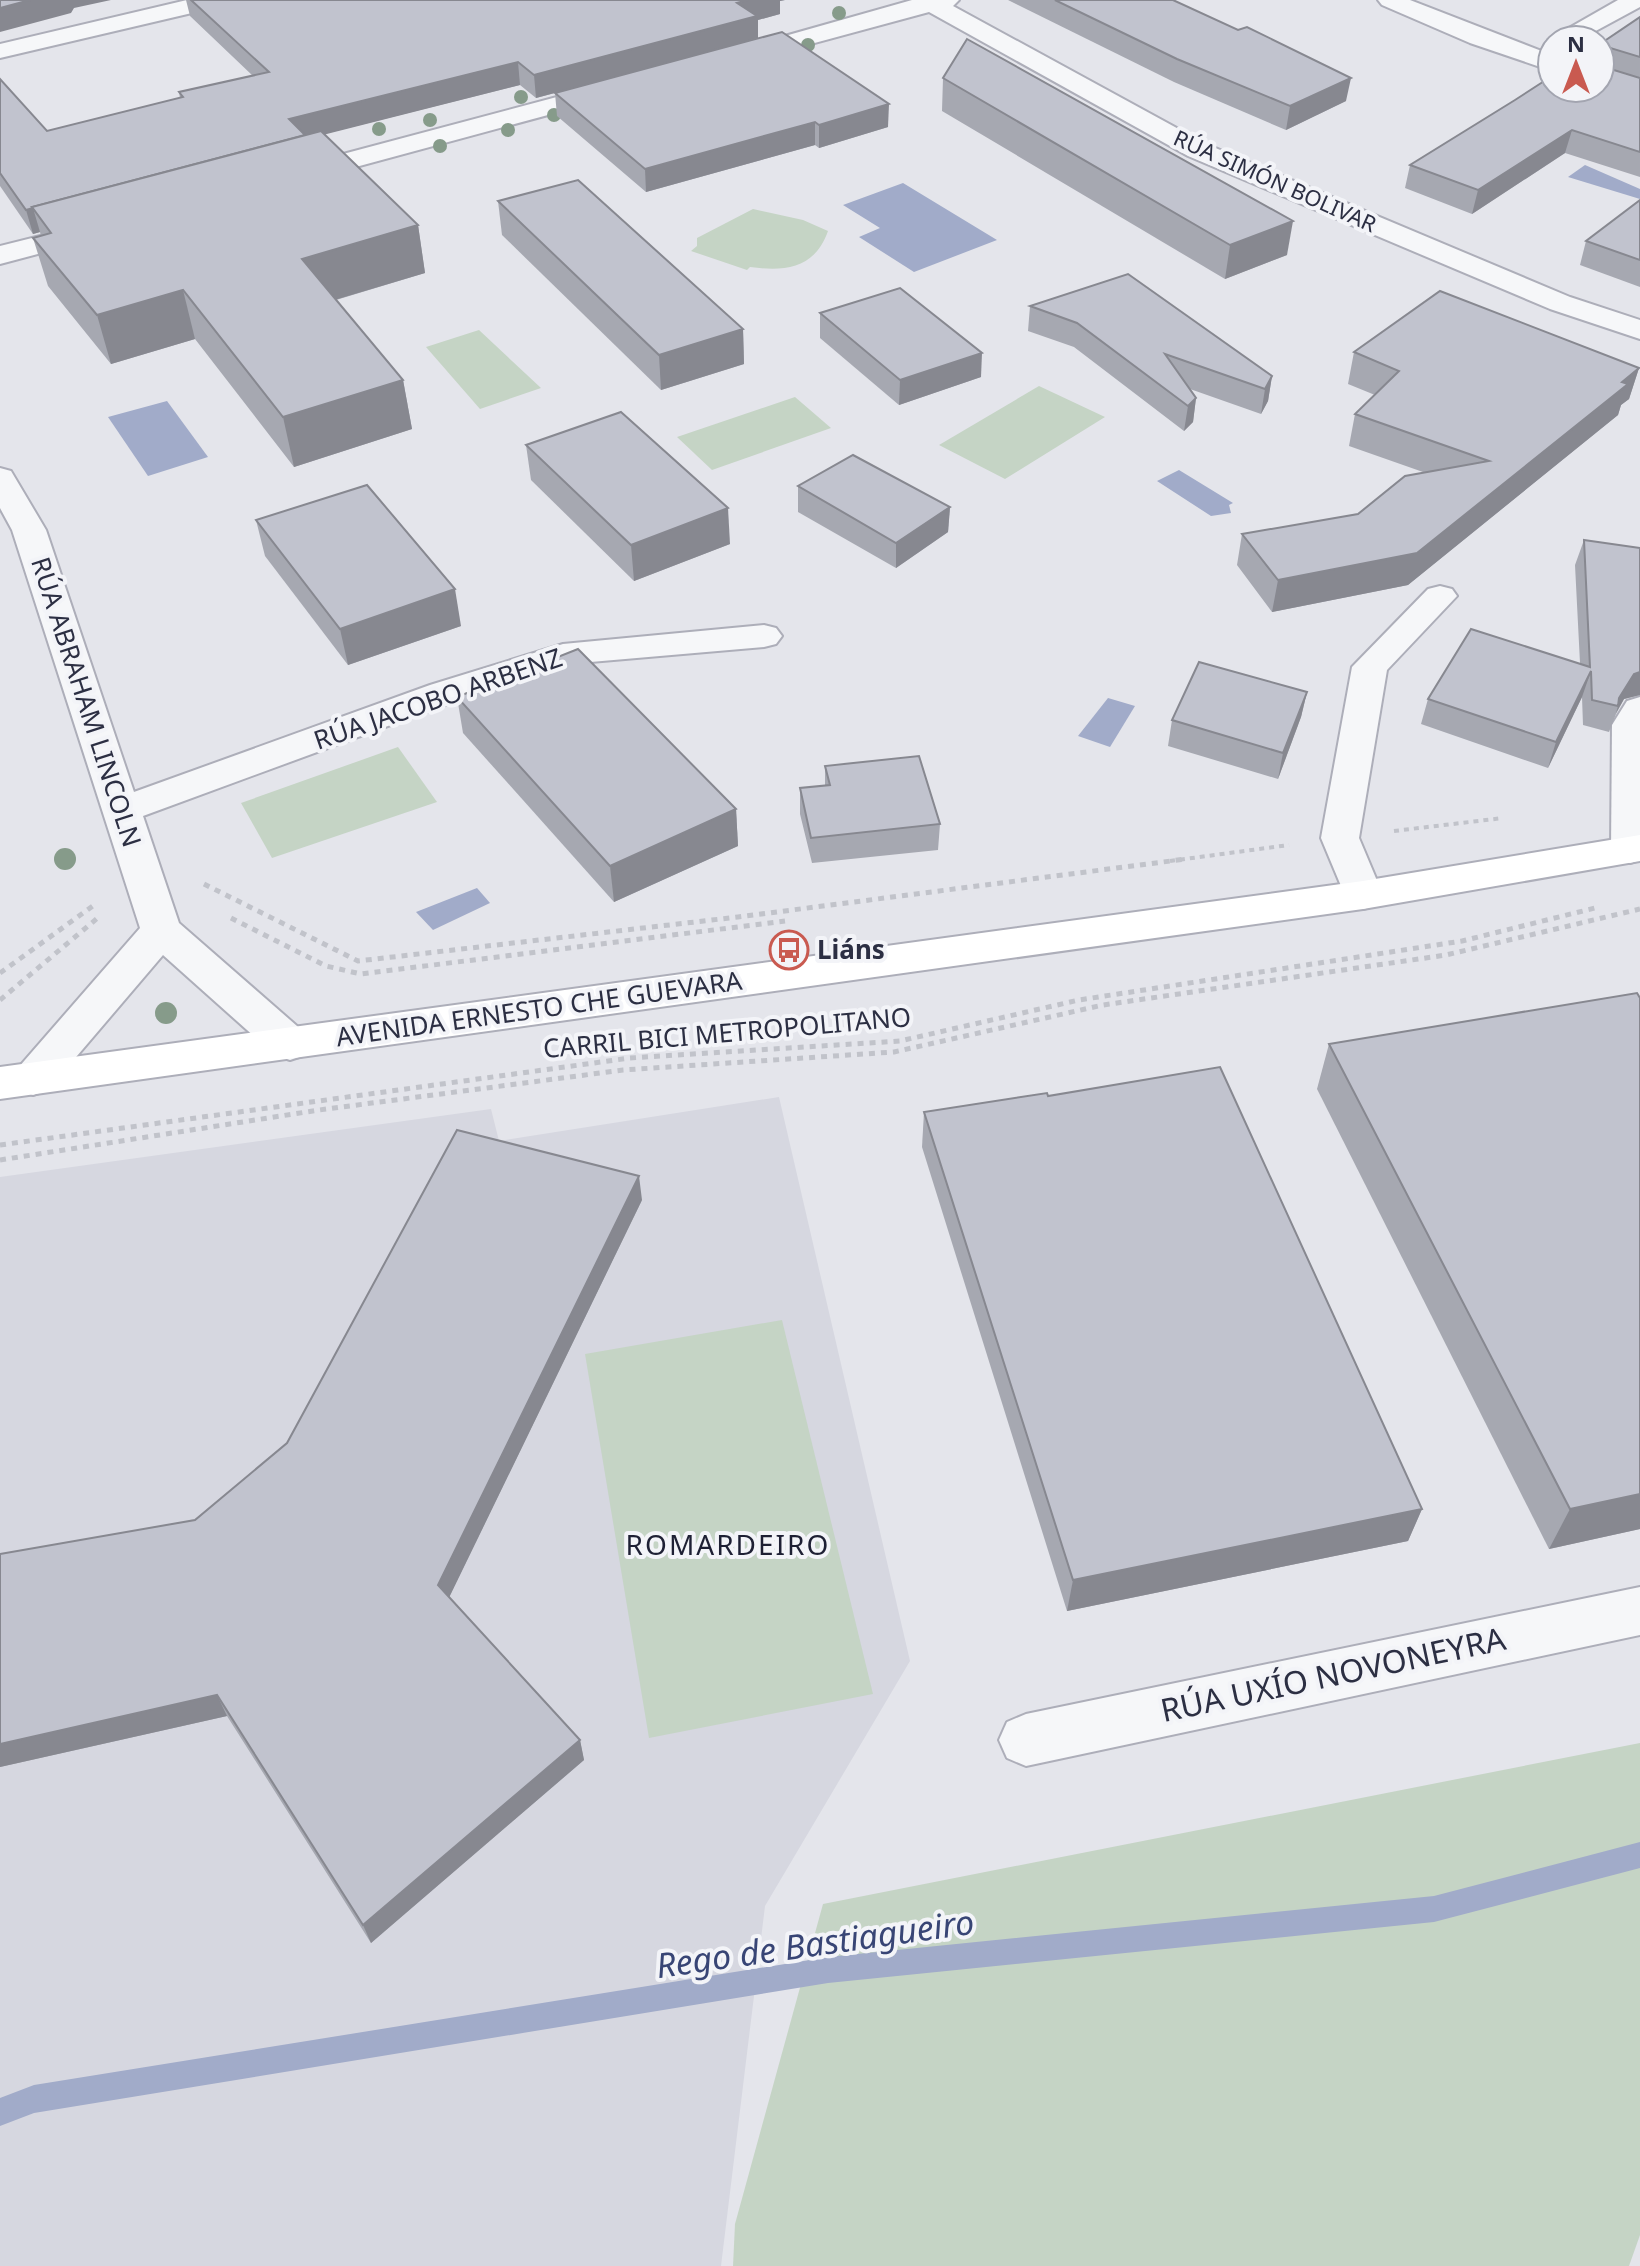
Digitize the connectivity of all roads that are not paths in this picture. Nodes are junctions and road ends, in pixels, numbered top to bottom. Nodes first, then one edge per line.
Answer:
1 (218, 0) edge
2 (1390, 0) edge
3 (1636, 0) edge
4 (934, 1) edge
5 (1590, 24) edge
6 (0, 51) edge
7 (1536, 51) edge
8 (715, 63) edge
9 (638, 83) edge
10 (273, 182) edge
11 (124, 222) edge
12 (0, 255) edge
13 (1640, 330) edge
14 (0, 478) edge
15 (1440, 596) dead end
16 (764, 636) dead end
17 (1640, 709) edge
18 (122, 810) junction
19 (1635, 849) edge
20 (1363, 895) junction
21 (154, 907) junction
22 (290, 1044) junction
23 (17, 1081) edge
24 (1640, 1611) edge
25 (1026, 1740) dead end

1 - 6 street
2 - 7 street
3 - 5 street
4 - 8 street
4 - 13 street, RÚA SIMÓN BOLIVAR
9 - 10 street
11 - 12 street
14 - 18 street, RÚA ABRAHAM LINCOLN
15 - 20 street
16 - 18 street, RÚA JACOBO ARBENZ
17 - 19 street
18 - 21 street, RÚA ABRAHAM LINCOLN
19 - 20 main road, AVENIDA ERNESTO CHE GUEVARA
20 - 22 main road, AVENIDA ERNESTO CHE GUEVARA
21 - 22 street
21 - 23 street
22 - 23 main road, AVENIDA ERNESTO CHE GUEVARA
24 - 25 street, RÚA UXÍO NOVONEYRA

